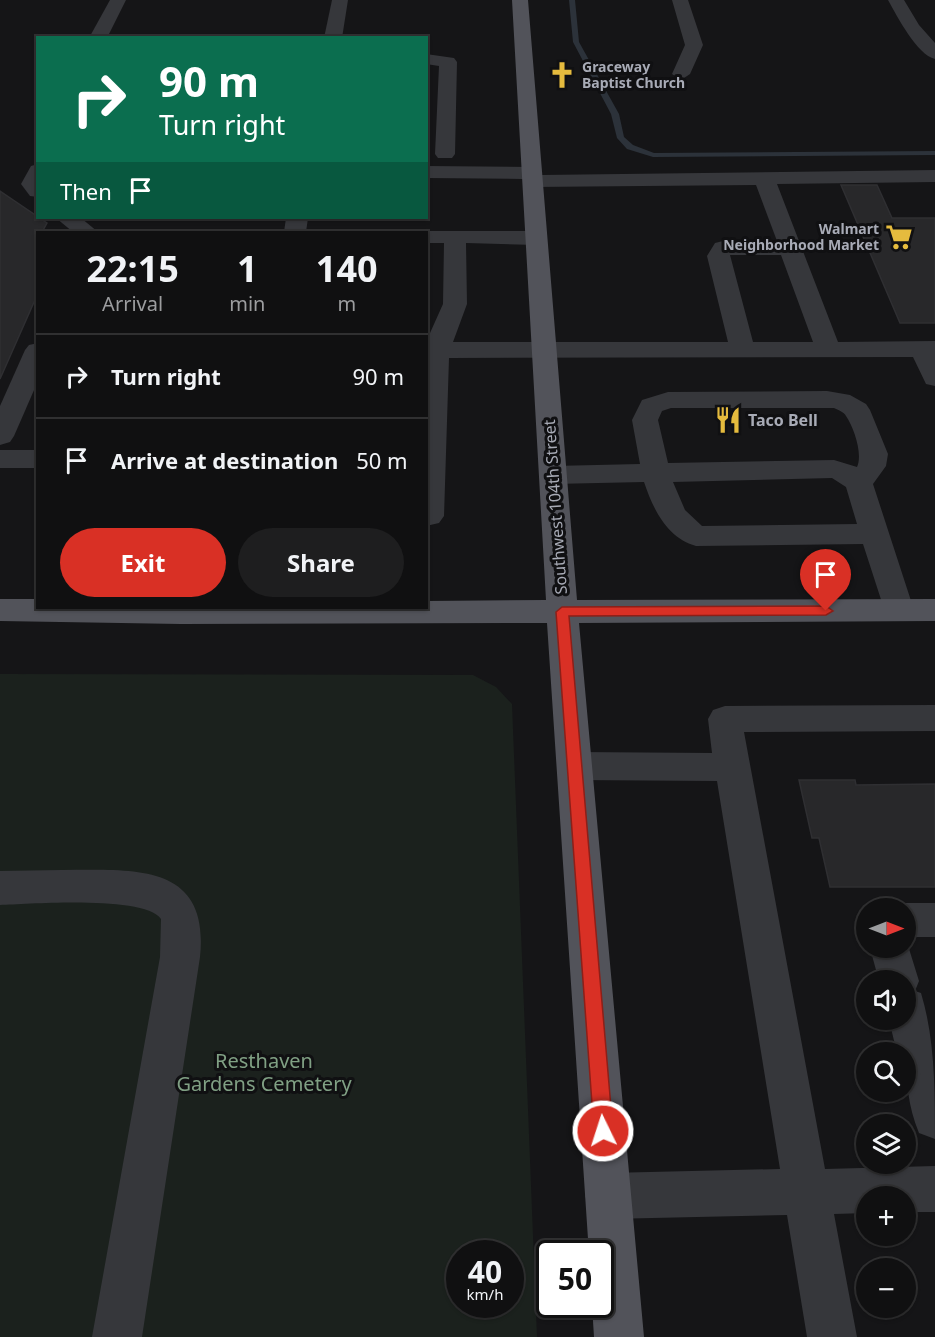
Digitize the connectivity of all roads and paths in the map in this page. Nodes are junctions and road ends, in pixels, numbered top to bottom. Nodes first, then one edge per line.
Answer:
1 (118, 0) edge
2 (340, 0) edge
3 (520, 0) edge
4 (680, 0) edge
5 (896, 0) edge
6 (99, 36) edge
7 (333, 36) edge
8 (935, 54) edge
9 (428, 59) edge
10 (681, 74) dead end
11 (436, 130) edge
12 (435, 154) edge
13 (531, 169) junction
14 (428, 172) edge
15 (36, 175) edge
16 (935, 176) edge
17 (764, 177) junction
18 (36, 189) edge
19 (68, 219) edge
20 (86, 231) edge
21 (428, 236) edge
22 (455, 236) junction
23 (536, 238) junction
24 (790, 248) junction
25 (928, 349) edge
26 (431, 350) edge
27 (544, 350) junction
28 (743, 350) junction
29 (828, 350) junction
30 (36, 356) edge
31 (935, 378) edge
32 (430, 393) edge
33 (0, 436) edge
34 (0, 459) edge
35 (36, 459) edge
36 (654, 473) junction
37 (553, 475) junction
38 (859, 483) junction
39 (428, 516) edge
40 (874, 534) junction
41 (0, 610) edge
42 (251, 610) edge
43 (898, 610) junction
44 (935, 610) edge
45 (562, 612) junction
46 (935, 718) edge
47 (575, 766) junction
48 (732, 767) junction
49 (0, 888) edge
50 (916, 920) edge
51 (935, 920) edge
52 (912, 1030) edge
53 (935, 1117) edge
54 (935, 1190) edge
55 (805, 1193) junction
56 (608, 1196) junction
57 (117, 1337) edge
58 (619, 1337) edge
59 (832, 1337) edge

1 - 6 street
2 - 7 street
3 - 13 main road, Southwest 104th Street
4 - 10 street
5 - 8 street
9 - 11 street
11 - 12 street
12 - 13 street
13 - 14 street
13 - 17 street
13 - 23 main road, Southwest 104th Street
15 - 18 street
16 - 17 street
17 - 24 street
19 - 20 street
21 - 22 street
22 - 23 street
22 - 26 street
23 - 27 main road, Southwest 104th Street
24 - 28 street
24 - 29 street
25 - 29 street
25 - 31 street
26 - 27 street
26 - 32 street
27 - 28 street
27 - 37 main road, Southwest 104th Street
28 - 29 street
30 - 33 street
32 - 39 street
34 - 35 street
36 - 37 street
36 - 38 street
36 - 38 street
36 - 40 street
37 - 45 main road, Southwest 104th Street
38 - 40 street
40 - 43 street
41 - 42 main road
42 - 45 main road
43 - 44 main road
43 - 45 main road
45 - 47 main road, Southwest 104th Street
46 - 48 street
47 - 48 street
47 - 56 main road, Southwest 104th Street
48 - 55 street
49 - 57 street
50 - 51 street
52 - 53 street
54 - 55 street
55 - 56 street
55 - 59 street
56 - 58 main road, Southwest 104th Street

